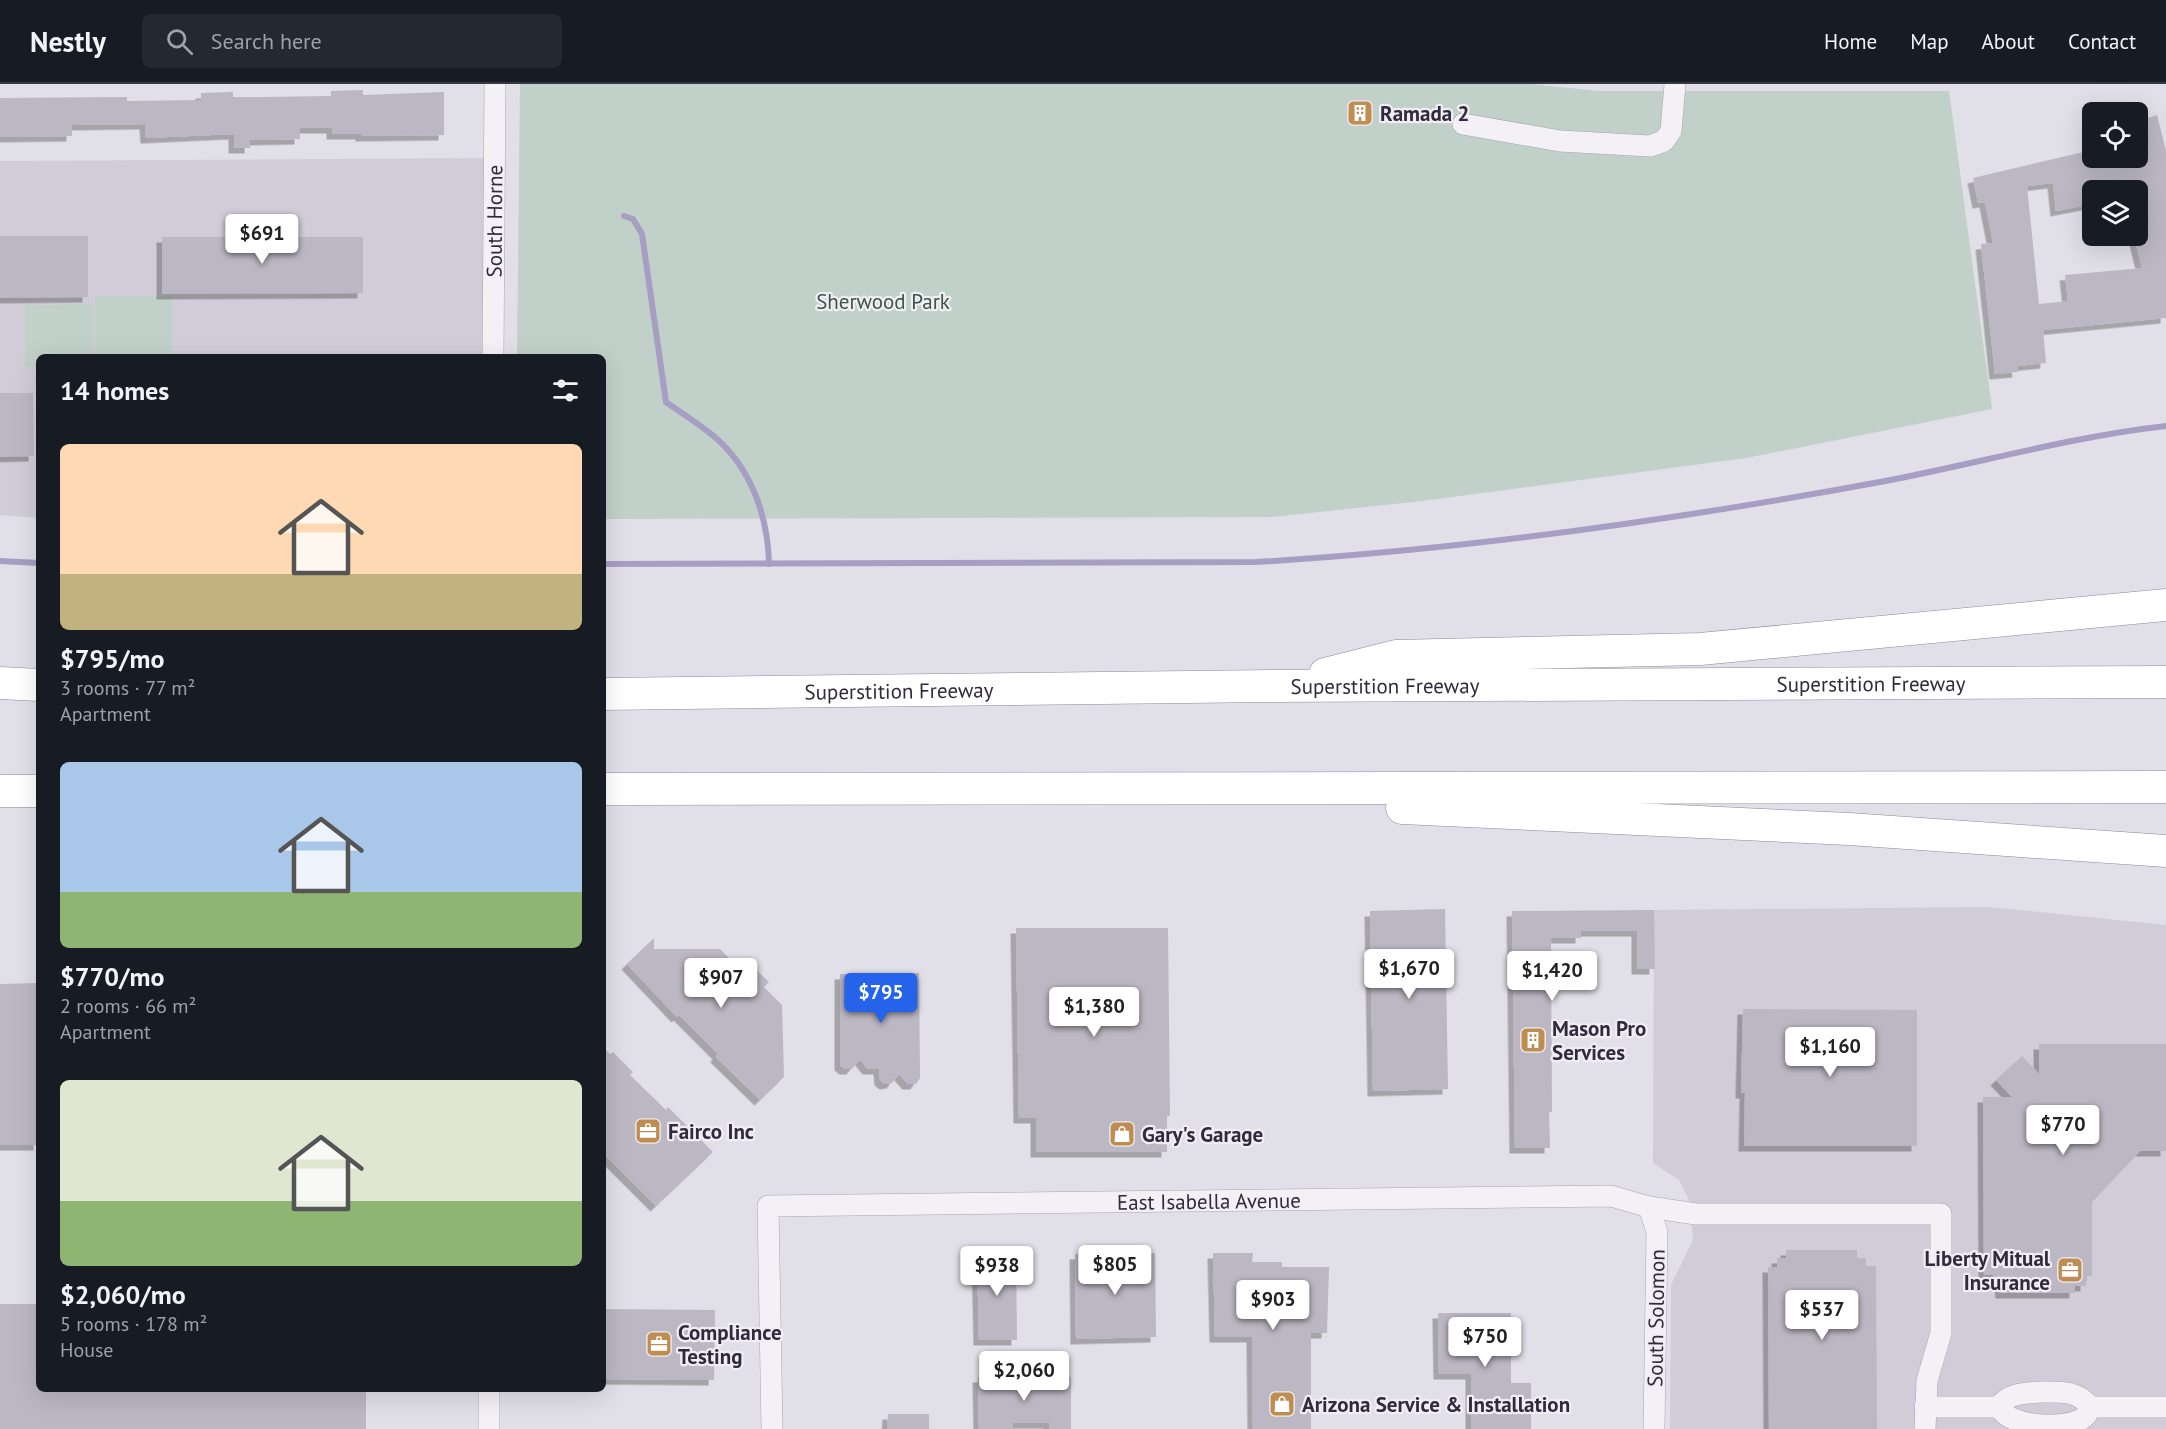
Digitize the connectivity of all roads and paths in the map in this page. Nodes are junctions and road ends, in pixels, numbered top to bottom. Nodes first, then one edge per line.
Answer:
1 (495, 84) edge
2 (1676, 84) edge
3 (1463, 124) dead end
4 (493, 354) edge
5 (2166, 605) edge
6 (2166, 682) edge
7 (0, 683) edge
8 (36, 685) edge
9 (1274, 686) junction
10 (606, 694) edge
11 (0, 698) edge
12 (36, 698) edge
13 (2166, 787) edge
14 (990, 788) junction
15 (606, 789) edge
16 (0, 791) edge
17 (36, 791) edge
18 (2166, 851) edge
19 (1649, 1208) junction
20 (489, 1392) edge
21 (1926, 1407) junction
22 (1999, 1407) junction
23 (2090, 1407) junction
24 (2166, 1407) edge
25 (489, 1429) edge
26 (772, 1429) edge
27 (1654, 1429) edge
28 (1925, 1429) edge

1 - 4 street, South Horne
2 - 3 street
5 - 9 highway
6 - 9 highway, Superstition Freeway
7 - 8 highway
9 - 10 highway, Superstition Freeway
11 - 12 highway
13 - 14 highway
14 - 15 highway
14 - 18 highway
16 - 17 highway
19 - 21 street, East Isabella Avenue
19 - 26 street, East Isabella Avenue
19 - 27 street, South Solomon
20 - 25 street
21 - 22 street
21 - 28 street
22 - 23 street
22 - 23 street
23 - 24 street

